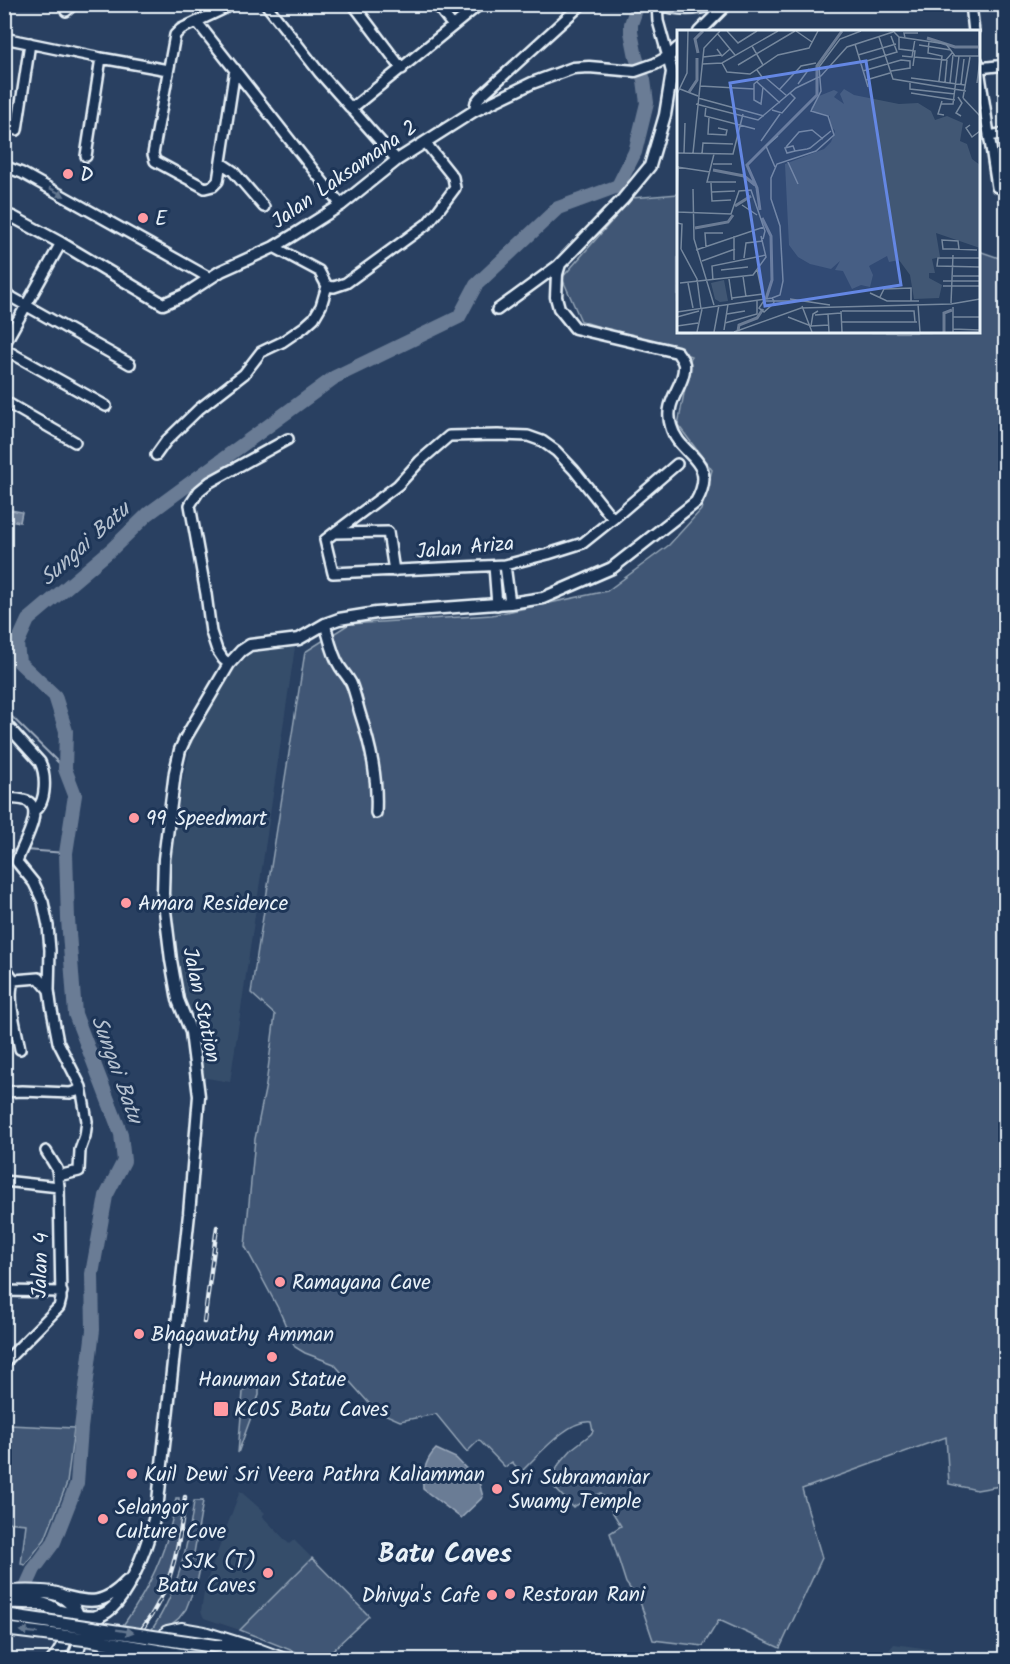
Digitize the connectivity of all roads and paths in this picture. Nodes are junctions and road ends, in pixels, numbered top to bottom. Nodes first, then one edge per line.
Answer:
1 (234, 4) edge
2 (353, 4) edge
3 (436, 4) edge
4 (480, 4) edge
5 (582, 4) edge
6 (657, 4) edge
7 (716, 4) edge
8 (727, 4) edge
9 (985, 4) edge
10 (971, 5) edge
11 (268, 7) dead end
12 (197, 22) junction
13 (453, 26) junction
14 (701, 30) edge
15 (974, 30) edge
16 (4, 38) edge
17 (30, 43) junction
18 (677, 49) edge
19 (668, 57) junction
20 (101, 58) junction
21 (980, 65) edge
22 (1005, 65) edge
23 (235, 69) junction
24 (402, 69) junction
25 (168, 70) junction
26 (980, 72) edge
27 (351, 109) junction
28 (474, 111) junction
29 (17, 130) dead end
30 (1005, 133) edge
31 (989, 135) junction
32 (425, 142) junction
33 (86, 156) dead end
34 (397, 160) junction
35 (221, 163) junction
36 (4, 166) edge
37 (997, 187) dead end
38 (341, 205) junction
39 (264, 207) dead end
40 (4, 213) edge
41 (60, 243) junction
42 (274, 247) junction
43 (560, 264) junction
44 (210, 278) junction
45 (327, 286) junction
46 (4, 294) edge
47 (27, 306) junction
48 (497, 310) dead end
49 (4, 347) edge
50 (129, 364) dead end
51 (4, 401) edge
52 (106, 406) dead end
53 (288, 439) dead end
54 (75, 442) dead end
55 (156, 455) dead end
56 (677, 464) dead end
57 (613, 519) junction
58 (334, 533) junction
59 (505, 565) junction
60 (494, 566) junction
61 (394, 570) junction
62 (510, 603) junction
63 (497, 605) junction
64 (325, 624) junction
65 (230, 664) junction
66 (4, 722) edge
67 (4, 798) edge
68 (35, 810) junction
69 (376, 813) dead end
70 (4, 966) edge
71 (14, 980) junction
72 (49, 990) junction
73 (20, 1049) dead end
74 (81, 1087) junction
75 (4, 1092) edge
76 (46, 1151) dead end
77 (58, 1176) junction
78 (4, 1181) edge
79 (59, 1187) junction
80 (4, 1291) edge
81 (62, 1292) junction
82 (4, 1363) edge
83 (132, 1577) junction
84 (4, 1592) edge
85 (59, 1595) junction
86 (31, 1598) junction
87 (4, 1602) edge
88 (57, 1610) junction
89 (4, 1614) edge
90 (78, 1615) junction
91 (99, 1616) junction
92 (4, 1629) edge
93 (80, 1631) junction
94 (163, 1644) junction
95 (221, 1647) junction
96 (53, 1659) edge
97 (72, 1659) edge
98 (161, 1659) edge
99 (169, 1659) edge
100 (212, 1659) edge
101 (251, 1659) edge
102 (270, 1659) edge
103 (285, 1659) edge

1 - 12 street
2 - 24 street
3 - 13 street
4 - 13 street
5 - 28 street
6 - 7 street
6 - 19 street
8 - 14 street
9 - 10 street
10 - 15 street
11 - 27 street
12 - 23 street
12 - 25 street
13 - 24 street
16 - 17 street
17 - 20 street
17 - 29 street
18 - 19 street, Jalan Laksamana 2
19 - 28 street, Jalan Laksamana 2
19 - 43 street
20 - 25 street
20 - 33 street
21 - 22 street
23 - 35 street
23 - 38 street
24 - 27 street
25 - 35 street
26 - 31 street
27 - 34 street
28 - 32 street, Jalan Laksamana 2
30 - 31 street
31 - 37 street
32 - 34 street, Jalan Laksamana 2
32 - 45 street
34 - 38 street, Jalan Laksamana 2
35 - 39 street
36 -> 44 street
38 - 42 street, Jalan Laksamana 2
40 - 41 street, Jalan Laksamana 2
41 - 44 street, Jalan Laksamana 2
41 - 47 street
42 - 44 street, Jalan Laksamana 2
42 - 45 street
43 - 48 street
43 - 62 street, Jalan Station
45 - 55 street
46 - 47 street
47 - 49 street
47 - 50 street
49 - 52 street
51 - 54 street
53 - 65 street
56 - 57 street, Jalan Ariza
57 - 58 street
57 - 59 street, Jalan Ariza
58 - 61 street
58 - 61 street, Jalan Ariza
59 - 60 street, Jalan Ariza
59 - 62 street
60 - 61 street, Jalan Ariza
60 - 63 street
62 - 63 street, Jalan Station
63 - 64 street, Jalan Station
64 - 65 street, Jalan Station
64 - 69 street
65 - 83 street, Jalan Station
66 - 68 street
67 - 68 street
68 - 72 street
70 - 71 street
71 - 72 street
71 - 73 street
72 - 74 street
74 - 75 street
74 - 77 street
76 - 77 street, Jalan 4
77 - 79 street, Jalan 4
78 - 79 street
79 - 81 street, Jalan 4
80 - 81 street
81 - 82 street, Jalan 4
83 - 85 street, Jalan Station
83 - 91 street, Jalan Station
84 - 86 main road
85 - 86 main road
85 - 90 main road
86 - 87 main road
86 - 88 main road
88 - 90 street
88 - 96 main road
89 -> 95 main road, bridge
90 - 91 street
90 - 93 main road
91 - 93 main road
100 -> 92 main road, bridge
93 - 97 main road
94 - 98 main road
94 - 99 main road
94 - 103 main road
95 - 101 street
95 - 102 main road

